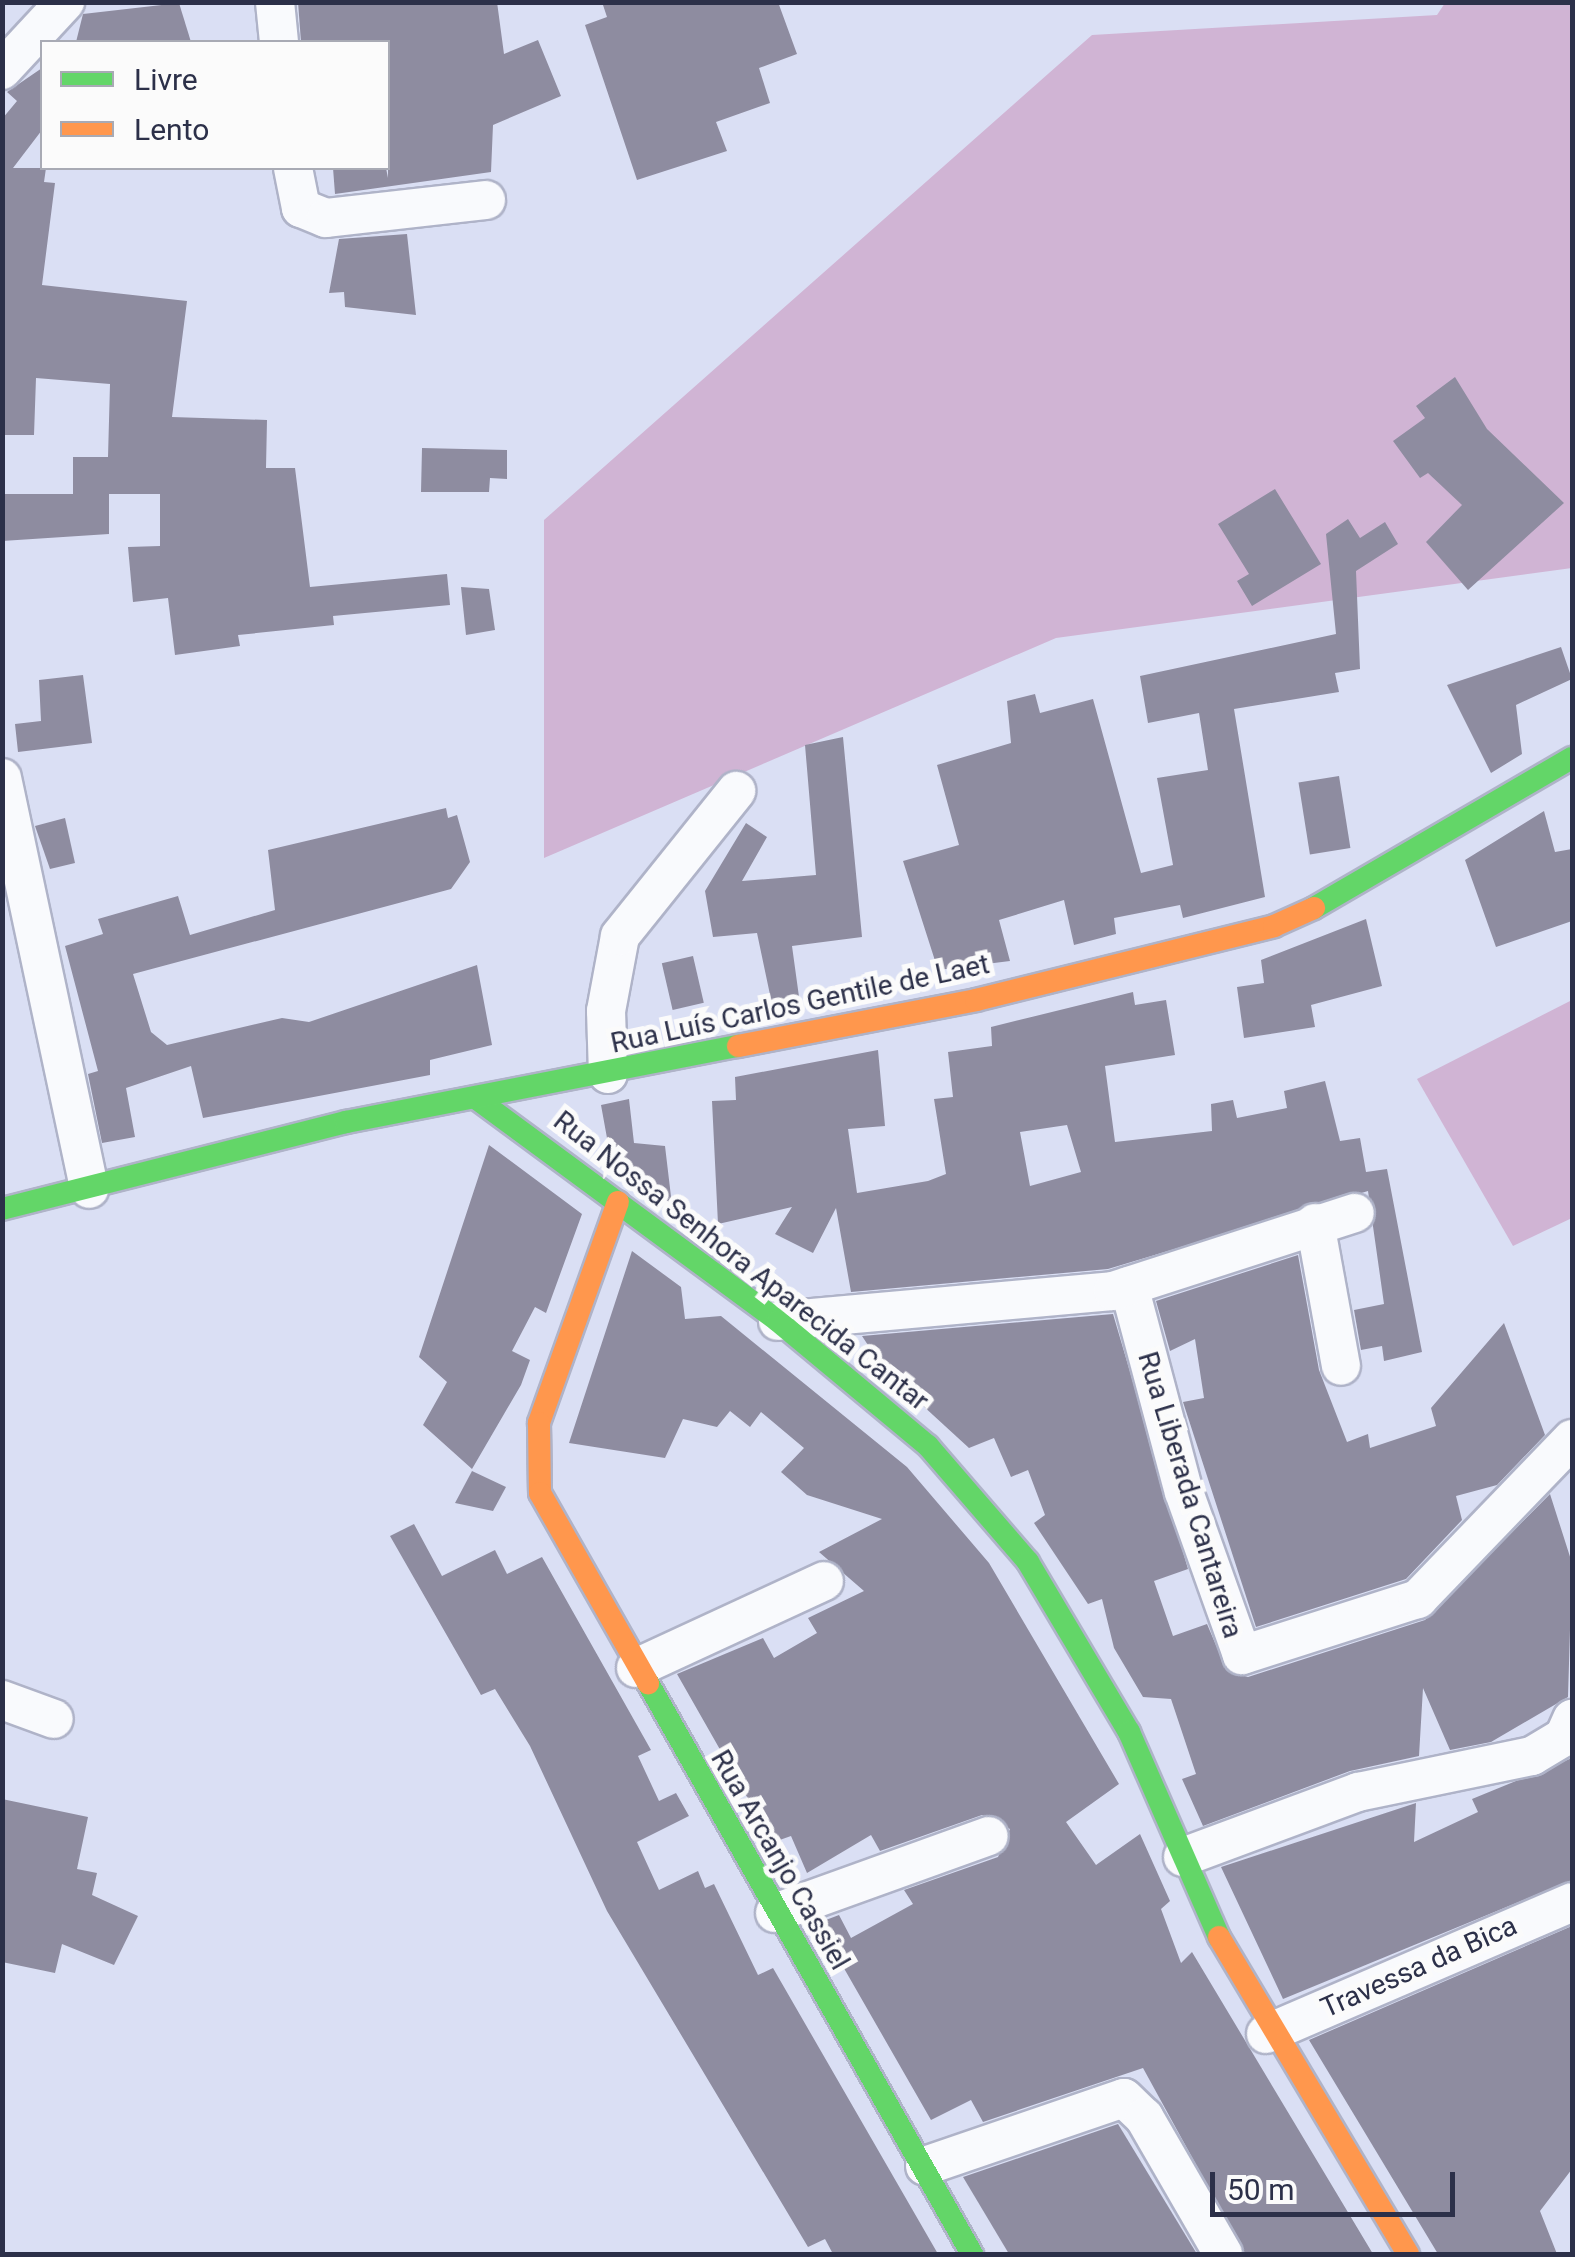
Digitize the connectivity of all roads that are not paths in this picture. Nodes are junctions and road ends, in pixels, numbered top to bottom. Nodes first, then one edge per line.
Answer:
1 (65, 2) edge
2 (275, 2) edge
3 (279, 40) edge
4 (2, 70) edge
5 (293, 170) edge
6 (486, 200) dead end
7 (1572, 758) edge
8 (2, 778) edge
9 (736, 791) dead end
10 (608, 1074) junction
11 (477, 1099) junction
12 (90, 1189) junction
13 (618, 1202) junction
14 (2, 1209) edge
15 (1355, 1213) dead end
16 (1316, 1224) junction
17 (1130, 1286) junction
18 (778, 1321) junction
19 (1341, 1366) dead end
20 (1572, 1439) edge
21 (824, 1582) dead end
22 (636, 1668) junction
23 (2, 1700) edge
24 (54, 1719) dead end
25 (1572, 1719) edge
26 (989, 1836) dead end
27 (1183, 1857) junction
28 (1572, 1902) edge
29 (775, 1913) junction
30 (1266, 2034) junction
31 (925, 2166) junction
32 (972, 2254) edge
33 (1223, 2254) edge
34 (1408, 2254) edge

1 - 4 street
2 - 3 street
5 - 6 street
7 - 10 street, Rua Luís Carlos Gentile de Laet
8 - 12 street
9 - 10 street
10 - 11 street, Rua Luís Carlos Gentile de Laet
11 - 12 street, Rua Luís Carlos Gentile de Laet
11 - 13 street, Rua Nossa Senhora Aparecida Cantar
12 - 14 street, Rua Luís Carlos Gentile de Laet
13 - 18 street, Rua Nossa Senhora Aparecida Cantar
13 - 22 street, Rua Arcanjo Cassiel
15 - 16 street
16 - 17 street
16 - 19 street
17 - 18 street
17 - 20 street, Rua Liberada Cantareira
18 - 27 street, Rua Nossa Senhora Aparecida Cantar
21 - 22 street
22 - 29 street, Rua Arcanjo Cassiel
23 - 24 street
25 - 27 street
26 - 29 street
27 - 30 street, Rua Nossa Senhora Aparecida Cantar
28 - 30 street, Travessa da Bica
29 - 31 street, Rua Arcanjo Cassiel
30 - 34 street, Rua Nossa Senhora Aparecida Cantar
31 - 32 street, Rua Arcanjo Cassiel
31 - 33 street

